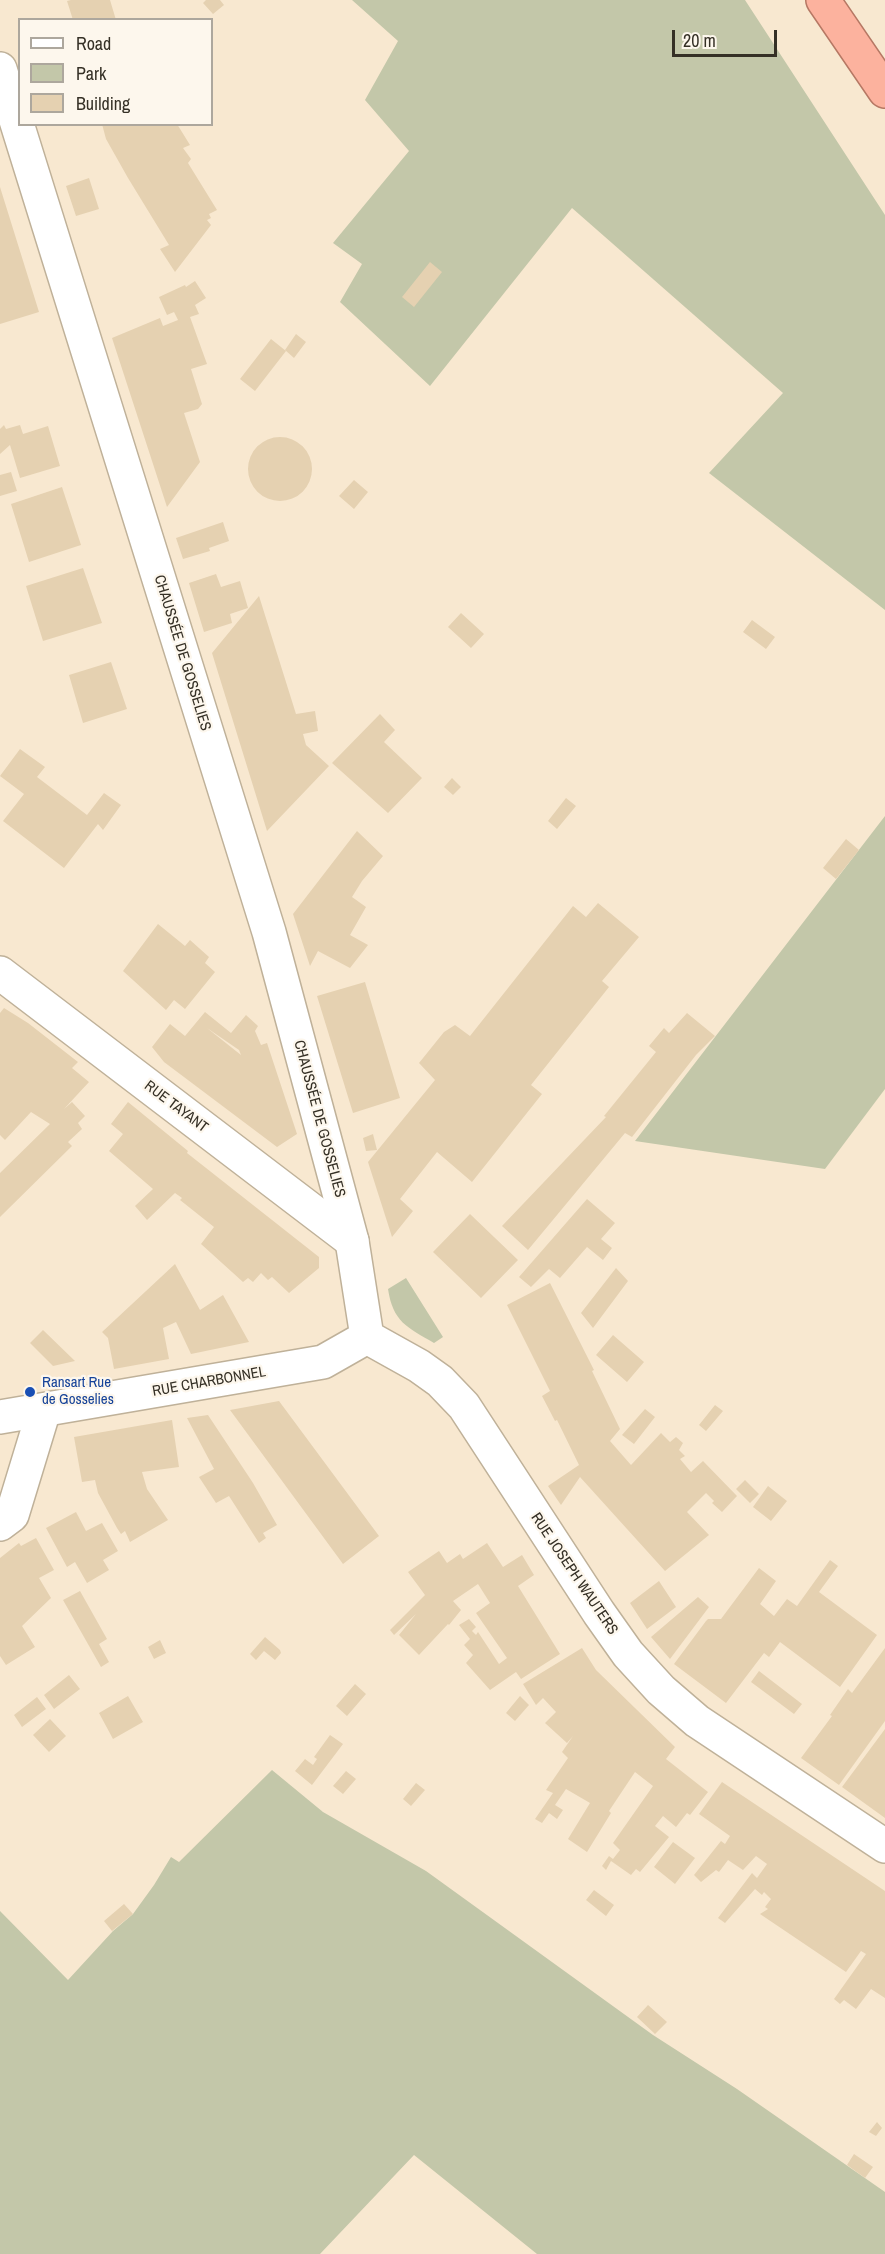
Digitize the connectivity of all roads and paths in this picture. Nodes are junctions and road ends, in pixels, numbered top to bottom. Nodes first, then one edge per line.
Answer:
1 (823, 0) edge
2 (0, 69) edge
3 (885, 91) edge
4 (0, 973) edge
5 (352, 1241) junction
6 (367, 1337) junction
7 (44, 1410) junction
8 (0, 1417) edge
9 (0, 1524) edge
10 (885, 1846) edge

1 - 3 highway
2 - 5 street, CHAUSSÉE DE GOSSELIES
4 - 5 street, RUE TAYANT
5 - 6 street
6 - 7 street, RUE CHARBONNEL
6 - 10 street, RUE JOSEPH WAUTERS
7 - 8 street, RUE CHARBONNEL
7 - 9 street

